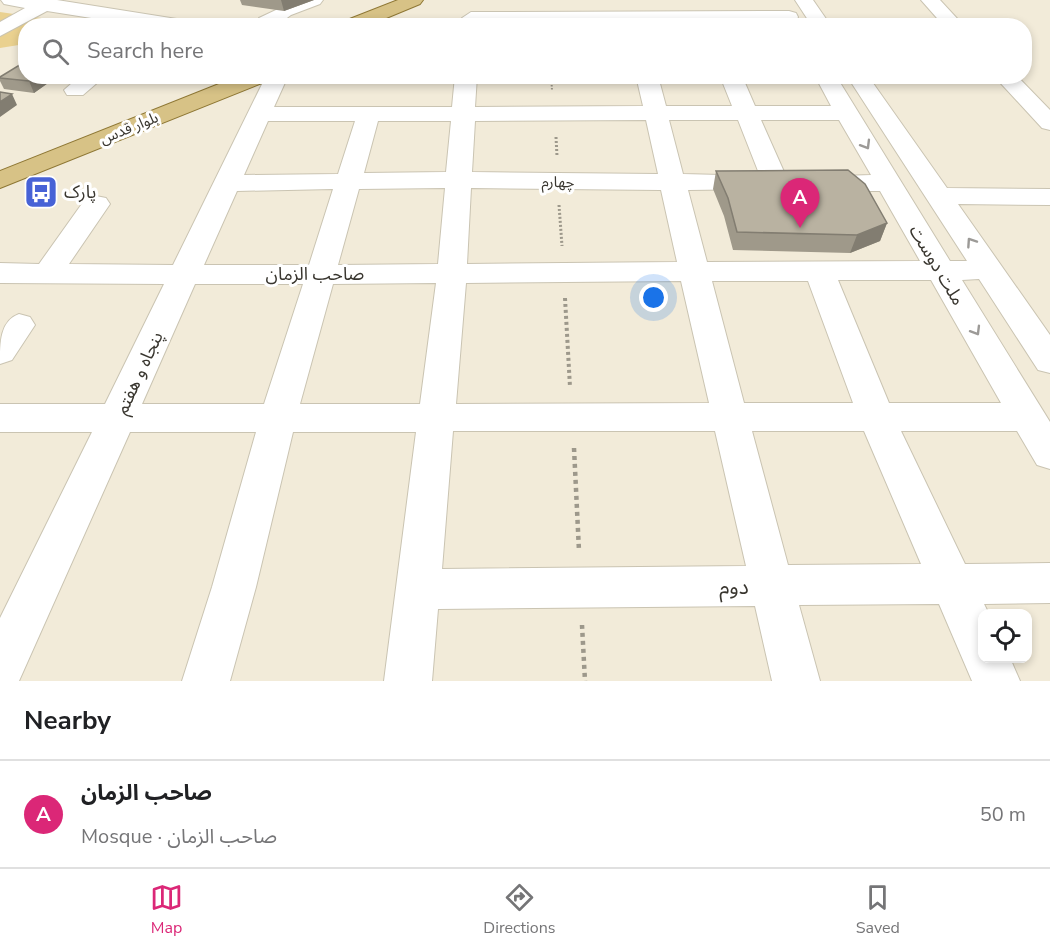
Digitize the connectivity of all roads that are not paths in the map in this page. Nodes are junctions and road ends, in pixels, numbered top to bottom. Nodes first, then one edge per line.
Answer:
1 (10, 0) edge
2 (145, 0) edge
3 (314, 0) edge
4 (699, 0) edge
5 (779, 0) edge
6 (804, 0) edge
7 (930, 0) edge
8 (48, 2) edge
9 (423, 2) edge
10 (471, 14) edge
11 (631, 15) edge
12 (21, 18) edge
13 (99, 18) edge
14 (113, 18) edge
15 (273, 18) edge
16 (374, 18) edge
17 (395, 18) edge
18 (664, 18) edge
19 (706, 18) edge
20 (790, 18) edge
21 (816, 18) edge
22 (947, 18) edge
23 (18, 20) edge
24 (0, 30) edge
25 (84, 84) edge
26 (200, 84) edge
27 (239, 84) edge
28 (273, 84) edge
29 (465, 84) edge
30 (649, 84) edge
31 (734, 84) edge
32 (830, 84) edge
33 (862, 84) edge
34 (1012, 84) edge
35 (75, 90) dead end
36 (847, 113) junction
37 (259, 114) junction
38 (747, 114) junction
39 (368, 115) junction
40 (463, 115) junction
41 (656, 115) junction
42 (1050, 123) edge
43 (0, 163) edge
44 (0, 180) edge
45 (459, 180) junction
46 (348, 182) junction
47 (227, 183) junction
48 (670, 183) junction
49 (776, 183) junction
50 (888, 183) junction
51 (939, 196) junction
52 (1050, 197) edge
53 (96, 204) dead end
54 (695, 270) junction
55 (819, 270) junction
56 (940, 270) junction
57 (989, 270) junction
58 (0, 273) edge
59 (48, 273) junction
60 (322, 273) junction
61 (452, 273) junction
62 (185, 274) junction
63 (19, 325) dead end
64 (0, 352) edge
65 (1050, 361) edge
66 (731, 417) junction
67 (876, 417) junction
68 (1028, 417) junction
69 (0, 418) edge
70 (278, 418) junction
71 (436, 418) junction
72 (118, 419) junction
73 (1050, 454) edge
74 (1050, 583) edge
75 (954, 585) junction
76 (772, 587) junction
77 (418, 589) junction
78 (978, 641) edge
79 (988, 663) edge
80 (0, 669) edge
81 (206, 681) edge
82 (408, 681) edge
83 (796, 681) edge
84 (996, 681) edge

1 - 8 street
2 - 14 street
3 - 15 street
4 - 19 street
5 - 20 street
6 - 21 street
7 - 22 street
8 - 12 street
8 - 13 street
9 - 16 main road
9 - 17 main road
10 - 11 street
11 - 18 street
23 - 24 street
25 - 35 street
26 - 43 main road, بلوار قدس
27 - 44 main road, بلوار قدس
28 - 37 street, پنجاه و هفتم
29 - 40 street
30 - 41 street
31 - 38 street
32 - 36 street, ملت دوست
33 - 51 street
34 - 42 street
36 - 38 street
36 -> 50 street, ملت دوست
37 - 39 street
37 - 47 street, پنجاه و هفتم
38 - 41 street
38 - 49 street
39 - 40 street
39 - 46 street
40 - 41 street
40 - 45 street
41 - 48 street
45 - 46 street, چهارم
45 - 48 street, چهارم
45 - 61 street
46 - 47 street, چهارم
46 - 60 street
47 - 62 street, پنجاه و هفتم
48 - 49 street, چهارم
48 - 54 street
49 - 50 street, چهارم
50 - 56 street, ملت دوست
51 - 52 street
57 -> 51 street
53 - 59 street
54 - 55 street, صاحب الزمان
54 - 61 street, صاحب الزمان
54 - 66 street
55 - 56 street, صاحب الزمان
55 - 67 street
56 - 57 street, صاحب الزمان
56 -> 68 street, ملت دوست
57 - 65 street
58 - 59 street, صاحب الزمان
59 - 62 street, صاحب الزمان
60 - 61 street, صاحب الزمان
60 - 62 street, صاحب الزمان
60 - 70 street
61 - 71 street
62 - 72 street, پنجاه و هفتم
63 - 64 street
66 - 67 street
66 - 71 street
66 - 76 street
67 - 68 street
67 - 75 street
68 - 73 street, ملت دوست
69 - 72 street
70 - 71 street
70 - 72 street
70 - 81 street
71 - 77 street
72 - 80 street, پنجاه و هفتم
74 - 75 street, دوم
75 - 76 street, دوم
75 - 78 street
76 - 77 street, دوم
76 - 83 street
77 - 82 street
79 - 84 street

